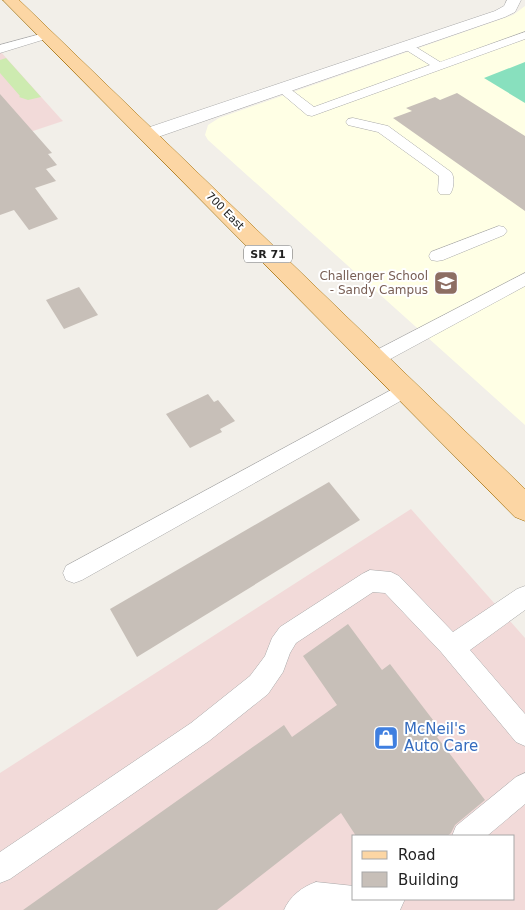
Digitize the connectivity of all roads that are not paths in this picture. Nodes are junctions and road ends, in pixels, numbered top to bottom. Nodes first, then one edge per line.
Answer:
1 (10, 0) edge
2 (514, 0) edge
3 (525, 34) edge
4 (48, 35) junction
5 (407, 46) junction
6 (0, 49) edge
7 (439, 66) junction
8 (281, 88) junction
9 (353, 122) dead end
10 (148, 134) junction
11 (445, 191) dead end
12 (498, 231) dead end
13 (437, 256) dead end
14 (525, 279) edge
15 (374, 359) junction
16 (406, 390) junction
17 (525, 508) edge
18 (74, 573) dead end
19 (525, 597) edge
20 (449, 644) junction
21 (525, 733) edge
22 (525, 786) edge
23 (467, 835) edge
24 (0, 869) edge
25 (390, 900) edge
26 (299, 910) edge
27 (370, 910) edge
28 (376, 910) edge

1 - 4 main road, 700 East / SR 71
2 - 5 street
3 - 7 lane
4 - 6 lane
4 - 10 main road, 700 East / SR 71
5 - 7 lane
5 - 8 street
7 - 8 lane
8 - 10 street
9 - 11 lane
10 - 15 main road, 700 East / SR 71
12 - 13 lane
14 - 15 lane
15 - 16 main road, 700 East / SR 71
16 - 17 main road, 700 East / SR 71
16 - 18 lane
19 - 20 lane
20 - 21 lane
20 - 24 lane
22 - 23 lane
25 - 28 lane
26 - 27 lane

